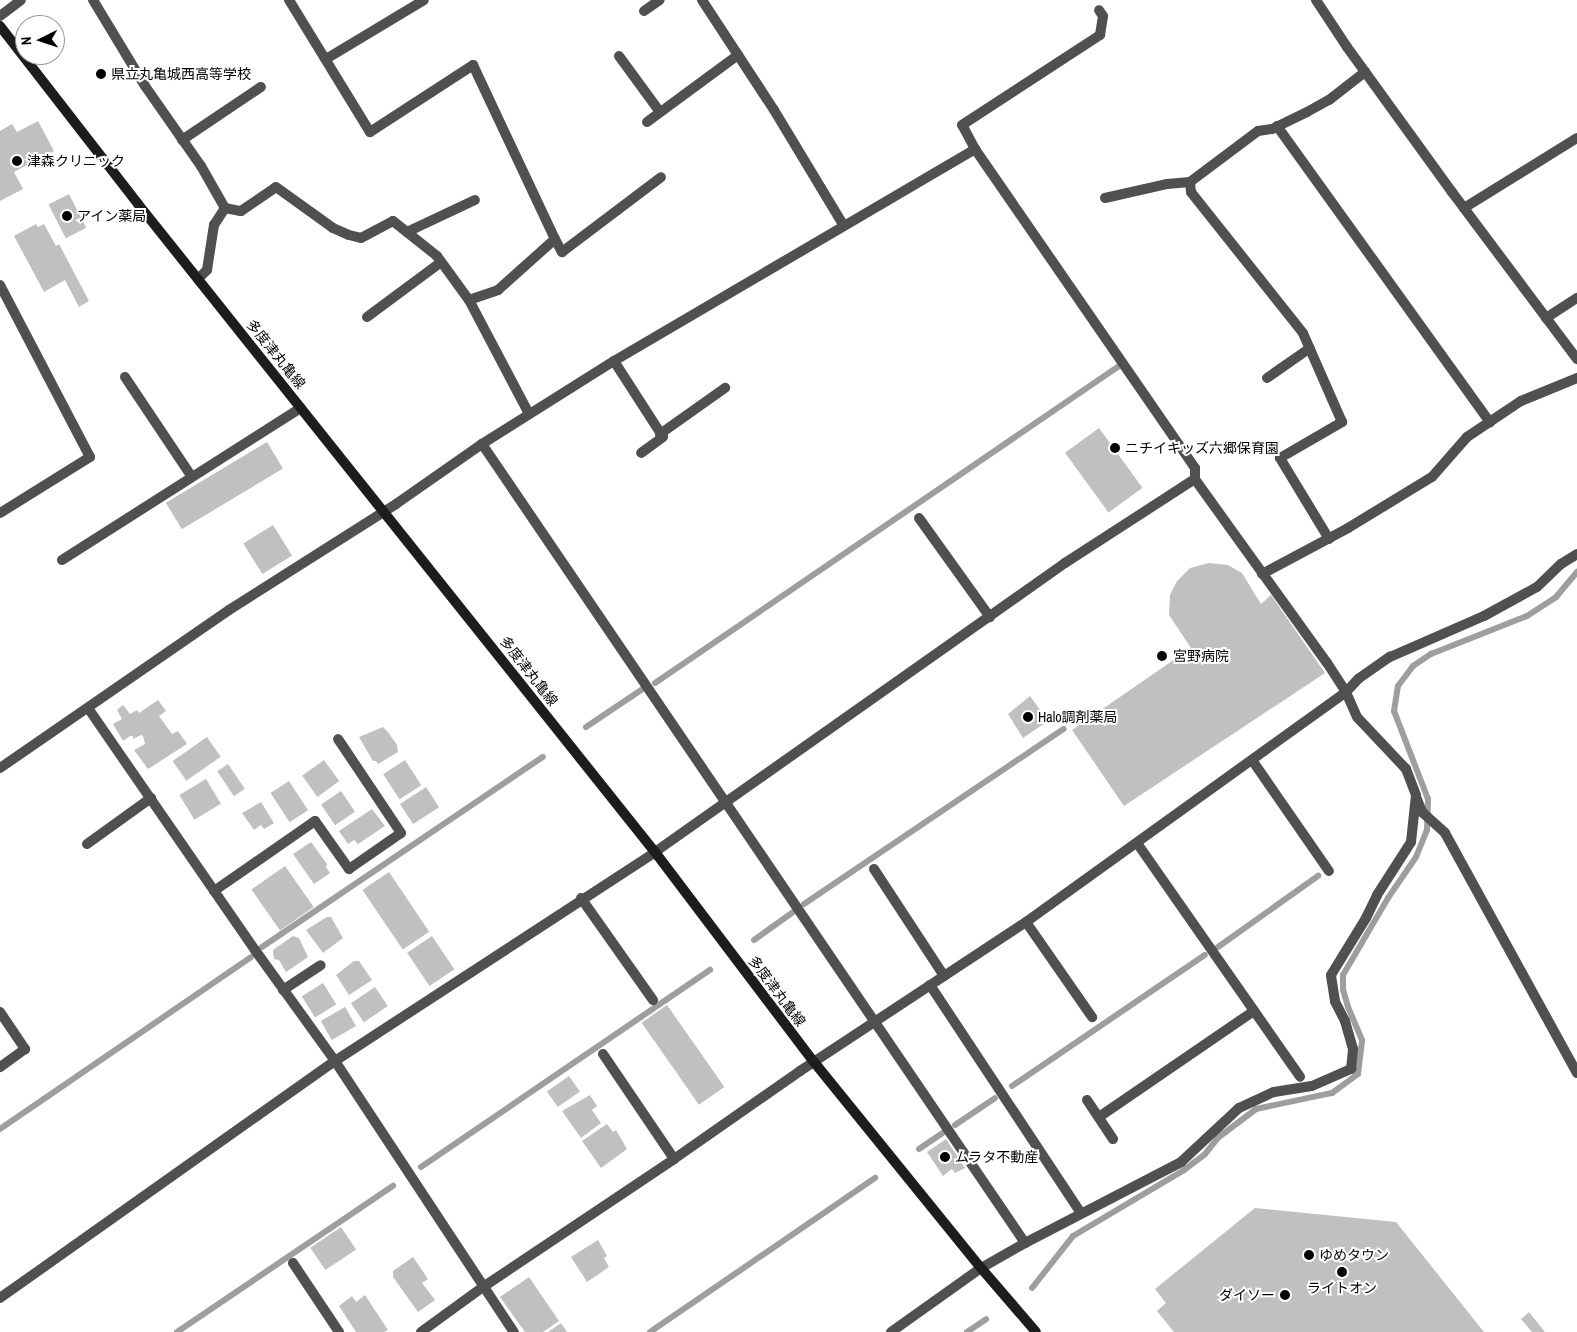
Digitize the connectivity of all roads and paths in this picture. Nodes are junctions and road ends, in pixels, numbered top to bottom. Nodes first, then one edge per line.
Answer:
1 (21, 0) edge
2 (93, 0) edge
3 (290, 0) edge
4 (424, 0) edge
5 (660, 0) edge
6 (702, 0) edge
7 (1316, 0) edge
8 (1099, 10) dead end
9 (644, 11) dead end
10 (0, 16) edge
11 (0, 26) edge
12 (738, 55) junction
13 (619, 56) dead end
14 (326, 59) junction
15 (1365, 72) junction
16 (261, 87) dead end
17 (660, 112) junction
18 (647, 122) dead end
19 (1277, 126) junction
20 (1577, 138) edge
21 (182, 140) junction
22 (975, 149) junction
23 (661, 177) dead end
24 (1190, 182) junction
25 (1105, 198) dead end
26 (475, 200) dead end
27 (225, 208) junction
28 (1464, 208) junction
29 (844, 226) junction
30 (407, 232) junction
31 (555, 238) junction
32 (441, 262) junction
33 (198, 279) junction
34 (0, 284) edge
35 (1577, 298) edge
36 (469, 300) junction
37 (367, 317) dead end
38 (1546, 318) junction
39 (1310, 348) junction
40 (1577, 359) edge
41 (614, 361) junction
42 (125, 376) dead end
43 (1268, 378) dead end
44 (1577, 378) edge
45 (725, 388) dead end
46 (301, 408) junction
47 (528, 414) junction
48 (1490, 422) junction
49 (660, 434) junction
50 (482, 444) junction
51 (641, 453) dead end
52 (192, 477) junction
53 (1195, 479) junction
54 (383, 512) junction
55 (0, 513) edge
56 (919, 518) dead end
57 (1328, 539) junction
58 (1577, 554) edge
59 (62, 560) dead end
60 (1262, 574) junction
61 (990, 617) junction
62 (1346, 692) junction
63 (88, 708) junction
64 (338, 739) dead end
65 (1252, 760) junction
66 (0, 768) edge
67 (1416, 795) junction
68 (150, 798) junction
69 (726, 802) junction
70 (1137, 843) junction
71 (87, 844) dead end
72 (654, 852) junction
73 (874, 869) dead end
74 (1329, 871) dead end
75 (214, 891) junction
76 (581, 898) junction
77 (1026, 922) junction
78 (321, 965) dead end
79 (944, 976) junction
80 (930, 985) junction
81 (283, 990) junction
82 (652, 1000) dead end
83 (1254, 1011) junction
84 (0, 1012) edge
85 (1092, 1017) dead end
86 (875, 1022) junction
87 (603, 1054) dead end
88 (335, 1061) junction
89 (814, 1062) junction
90 (0, 1067) edge
91 (1577, 1073) edge
92 (1300, 1077) dead end
93 (1087, 1100) dead end
94 (1099, 1117) junction
95 (1114, 1139) dead end
96 (674, 1159) junction
97 (1081, 1213) junction
98 (1025, 1242) junction
99 (293, 1263) dead end
100 (981, 1268) junction
101 (482, 1287) junction
102 (0, 1298) edge
103 (339, 1332) edge
104 (421, 1332) edge
105 (514, 1332) edge
106 (891, 1332) edge
107 (1036, 1332) edge

1 - 10 street
2 - 21 street
3 - 14 street
4 - 14 street
5 - 9 street
6 - 12 street
7 - 15 street
8 - 22 street
11 - 33 main road, 多度津丸亀線
12 - 17 street
12 - 29 street
13 - 17 street
14 - 31 street
15 - 19 street
15 - 28 street
16 - 21 street
17 - 18 street
19 - 24 street
19 - 48 street
20 - 28 street
21 - 27 street
22 - 29 street
22 - 53 street
23 - 31 street
24 - 25 street
24 - 39 street
26 - 30 street
27 - 30 street
27 - 33 street
28 - 38 street
29 - 41 street
30 - 32 street
31 - 36 street
32 - 36 street
32 - 37 street
33 - 46 main road, 多度津丸亀線
34 - 55 street
35 - 38 street
36 - 47 street
38 - 40 street
39 - 43 street
39 - 57 street
41 - 47 street
41 - 49 street
42 - 52 street
44 - 48 street
45 - 49 street
46 - 52 street
46 - 54 main road, 多度津丸亀線
47 - 50 street
48 - 57 street
49 - 51 street
50 - 54 street
50 - 69 street
52 - 59 street
53 - 60 street
53 - 61 street
54 - 63 street
54 - 72 main road, 多度津丸亀線
56 - 61 street
57 - 60 street
58 - 62 street
60 - 62 street
61 - 69 street
62 - 65 street
62 - 67 street
63 - 66 street
63 - 68 street
64 - 75 street
65 - 70 street
65 - 74 street
67 - 91 street
67 - 97 street
68 - 71 street
68 - 75 street
69 - 72 street
69 - 86 street
70 - 77 street
70 - 83 street
72 - 76 street
72 - 89 main road, 多度津丸亀線
73 - 79 street
75 - 81 street
76 - 82 street
76 - 88 street
77 - 79 street
77 - 85 street
78 - 81 street
79 - 80 street
80 - 86 street
80 - 97 street
81 - 88 street
83 - 92 street
83 - 94 street
84 - 90 street
86 - 89 street
86 - 98 street
87 - 96 street
88 - 101 street
88 - 102 street
89 - 96 street
89 - 100 main road, 多度津丸亀線
93 - 94 street
94 - 95 street
96 - 101 street
97 - 98 street
98 - 100 street
99 - 103 street
100 - 106 street
100 - 107 main road, 多度津丸亀線
101 - 104 street
101 - 105 street

